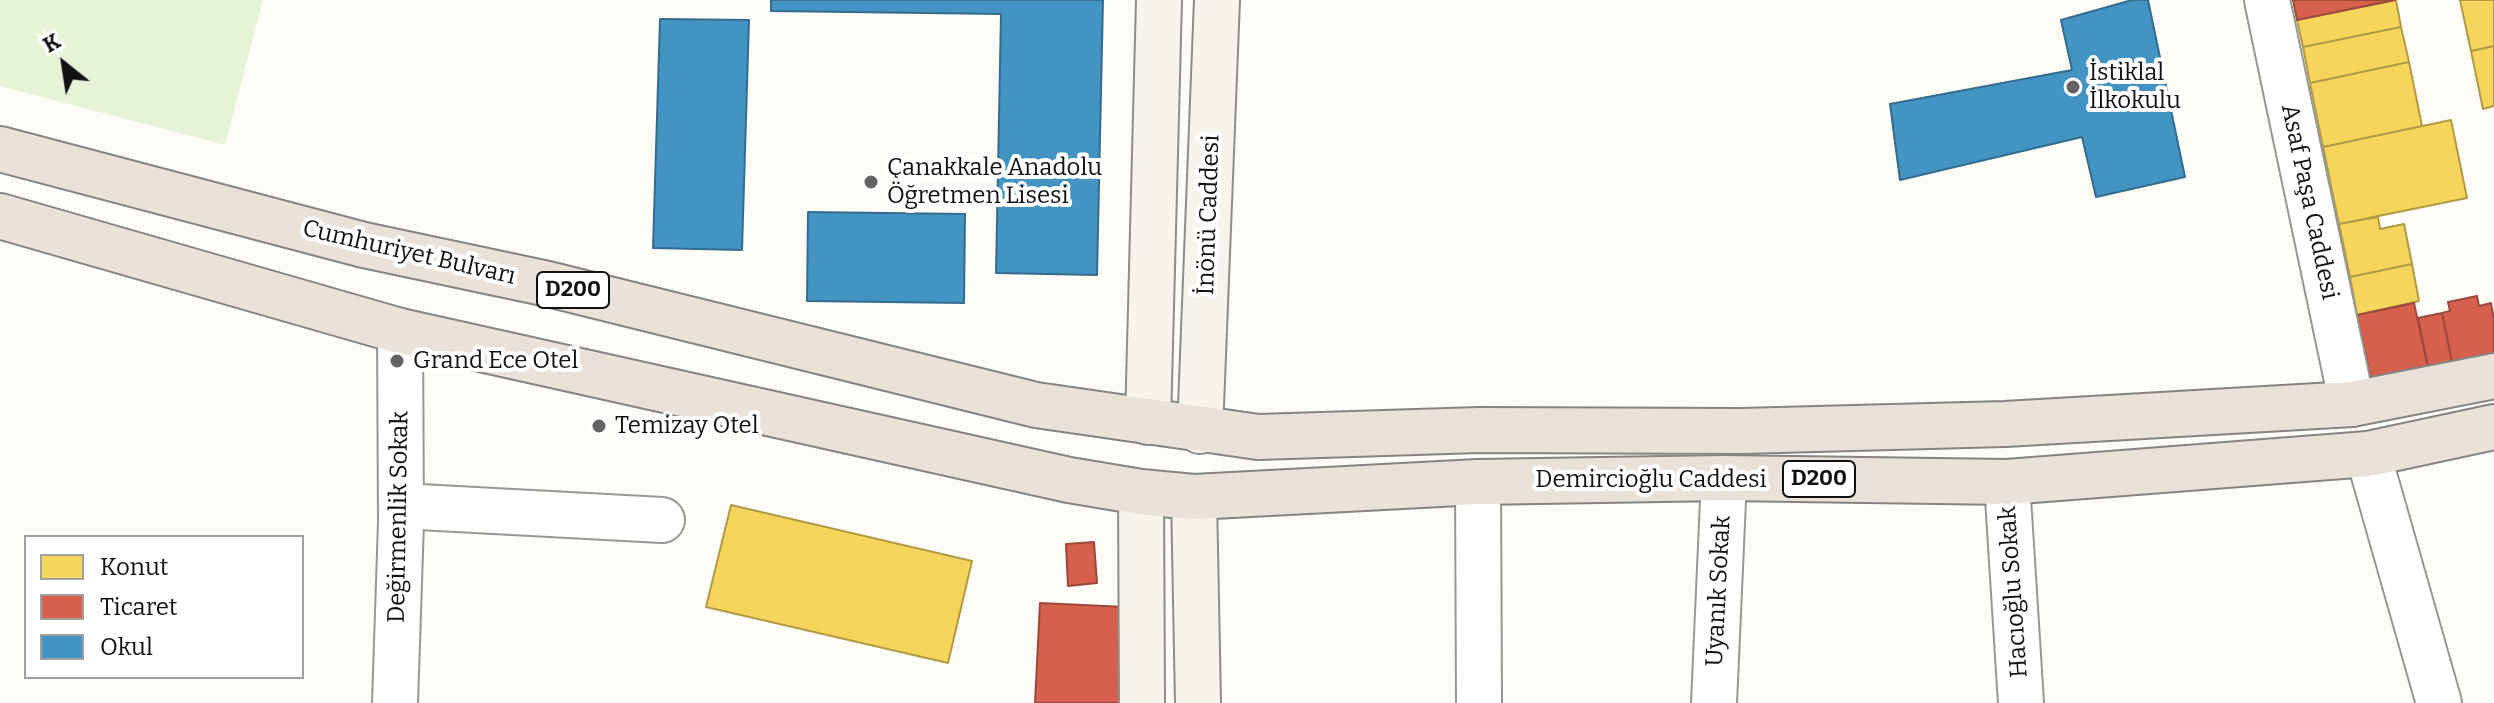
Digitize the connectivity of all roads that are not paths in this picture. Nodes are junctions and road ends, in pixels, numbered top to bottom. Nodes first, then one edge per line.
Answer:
1 (1159, 0) edge
2 (1217, 0) edge
3 (2267, 0) edge
4 (0, 149) edge
5 (0, 216) edge
6 (400, 331) junction
7 (2494, 376) edge
8 (2352, 404) junction
9 (1148, 422) junction
10 (2494, 427) edge
11 (1200, 431) junction
12 (2368, 454) junction
13 (1724, 478) junction
14 (1478, 482) junction
15 (2007, 482) junction
16 (1141, 492) junction
17 (1194, 497) junction
18 (401, 506) junction
19 (662, 520) dead end
20 (395, 703) edge
21 (1142, 703) edge
22 (1198, 703) edge
23 (1479, 703) edge
24 (1714, 703) edge
25 (2021, 703) edge
26 (2439, 703) edge

1 - 9 main road
2 - 11 main road, İnönü Caddesi
3 - 8 street, Asaf Paşa Caddesi
4 - 9 highway, Cumhuriyet Bulvarı / D200
5 - 6 highway, D200
6 - 16 highway, D200
6 - 18 street, Değirmenlik Sokak
7 - 8 highway, Demircioğlu Caddesi / D200
8 - 11 highway, Demircioğlu Caddesi / D200
9 - 11 highway, Demircioğlu Caddesi / D200
9 - 16 highway
10 - 12 highway, Demircioğlu Caddesi / D200
11 - 17 highway
12 - 15 highway, Demircioğlu Caddesi / D200
12 - 26 street
13 - 14 highway, Demircioğlu Caddesi / D200
13 - 15 highway, Demircioğlu Caddesi / D200
13 - 24 street, Uyanık Sokak
14 - 17 highway, Demircioğlu Caddesi / D200
14 - 23 street
15 - 25 street, Hacıoğlu Sokak
16 - 17 highway, Demircioğlu Caddesi / D200
16 - 21 main road
17 - 22 main road
18 - 19 street
18 - 20 street, Değirmenlik Sokak

